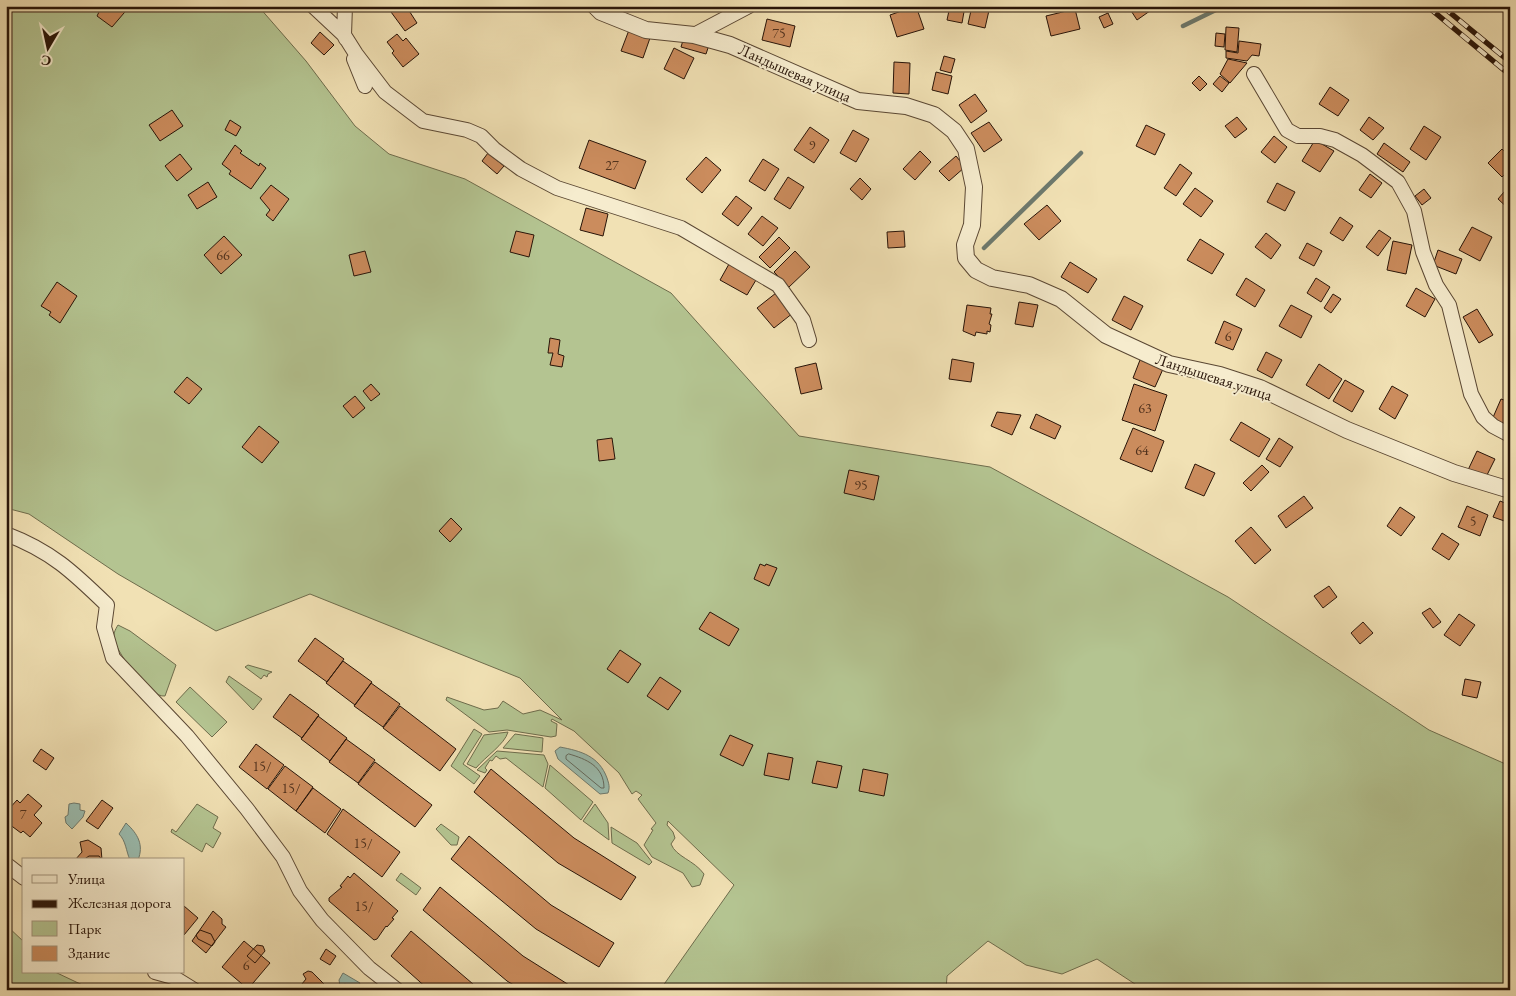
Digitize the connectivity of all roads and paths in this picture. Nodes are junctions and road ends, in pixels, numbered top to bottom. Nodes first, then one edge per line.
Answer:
1 (313, 6) edge
2 (345, 6) edge
3 (595, 6) edge
4 (750, 6) edge
5 (344, 35) junction
6 (694, 35) junction
7 (1254, 74) dead end
8 (365, 86) dead end
9 (809, 340) dead end
10 (1510, 435) edge
11 (1510, 490) edge
12 (6, 534) edge
13 (6, 864) edge
14 (22, 876) edge
15 (162, 974) edge
16 (194, 990) edge
17 (398, 990) edge

1 - 5 street
2 - 5 street
3 - 6 street, Ландышевая улица
4 - 6 street
5 - 8 street
5 - 9 street
6 - 11 street, Ландышевая улица
7 - 10 street
12 - 17 street
13 - 14 street
15 - 16 street

